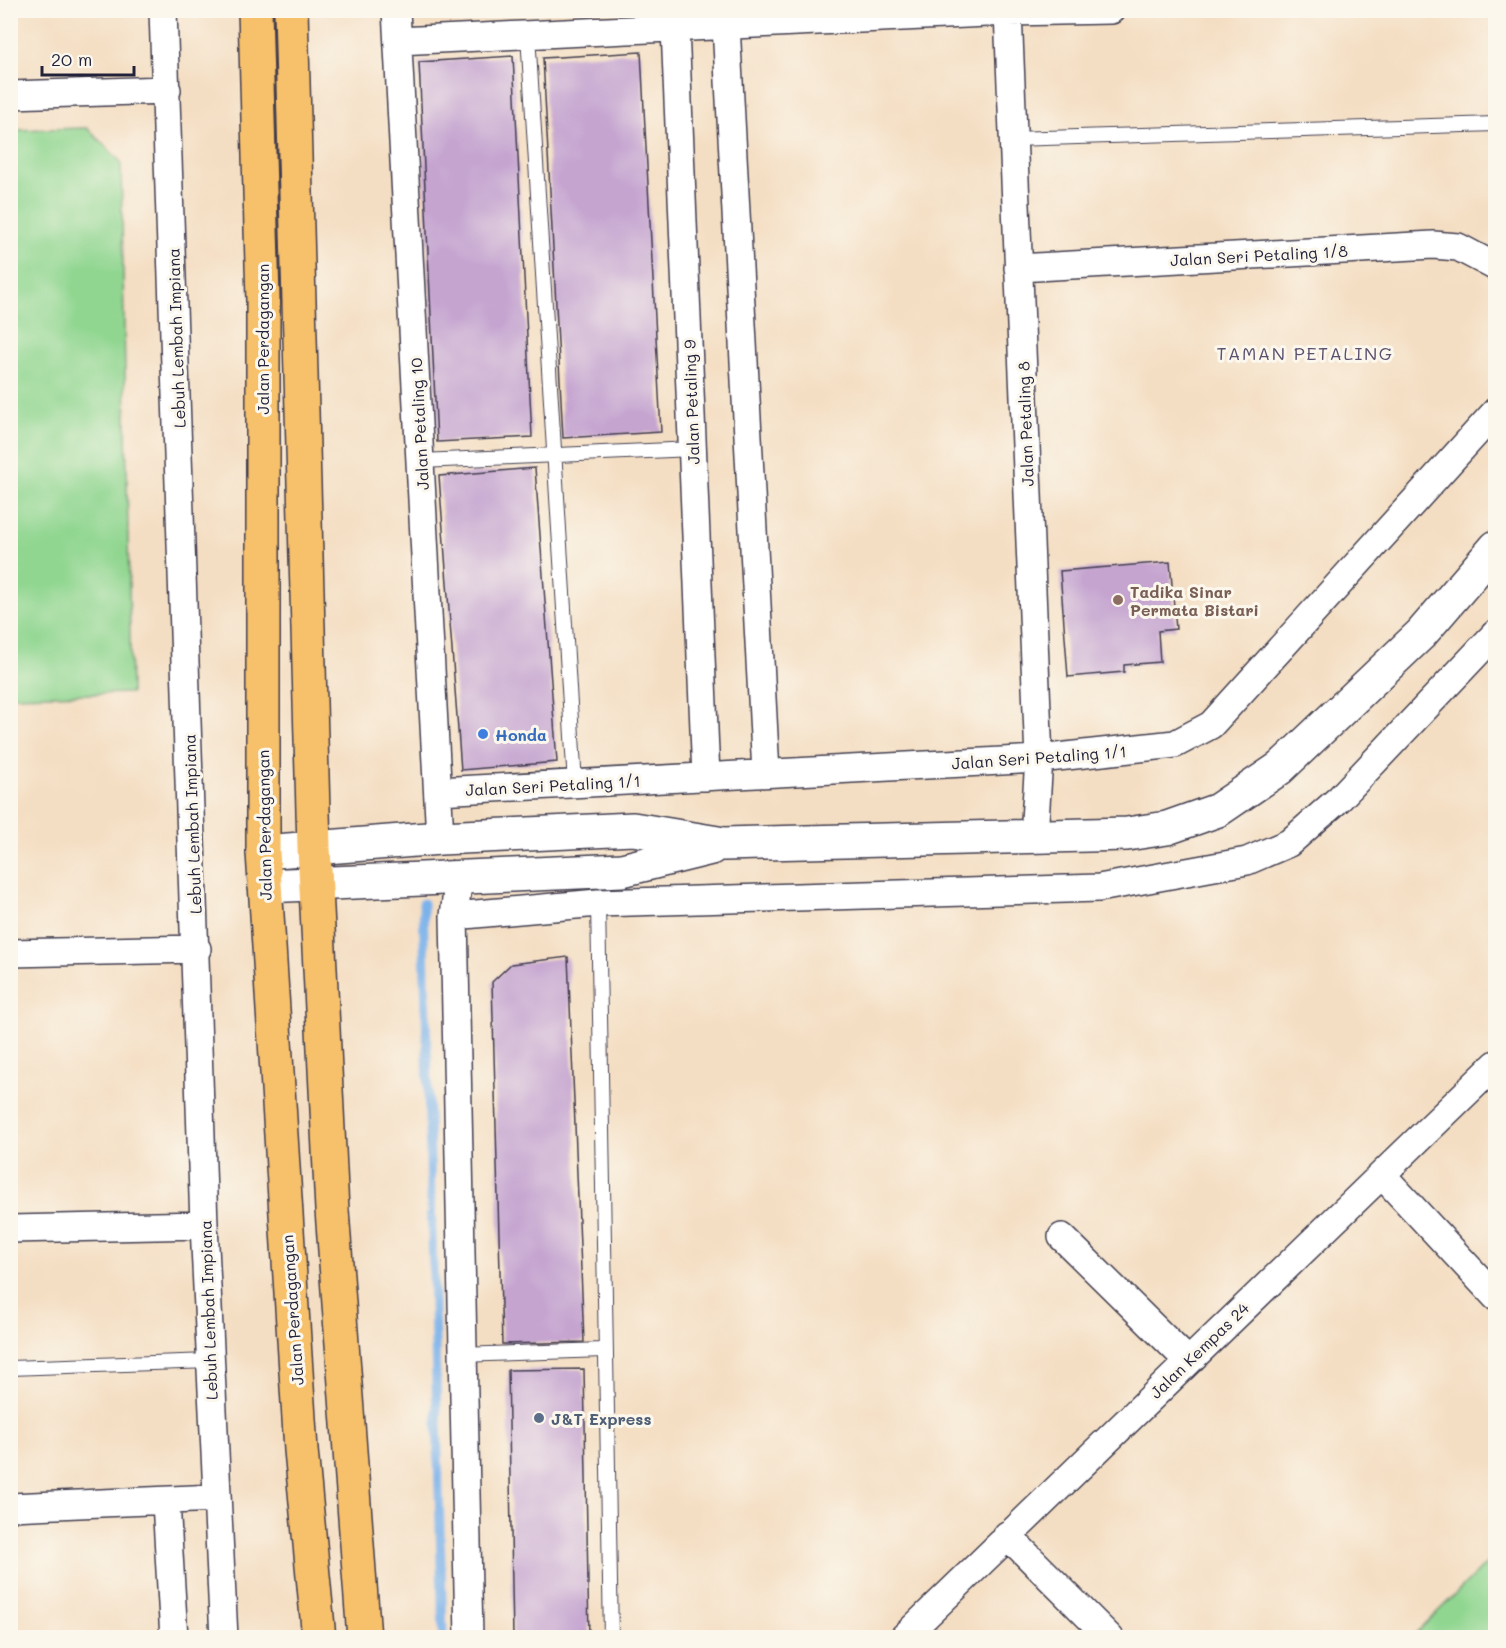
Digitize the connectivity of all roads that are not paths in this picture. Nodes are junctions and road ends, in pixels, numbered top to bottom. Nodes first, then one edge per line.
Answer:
1 (163, 10) edge
2 (255, 10) edge
3 (291, 10) edge
4 (396, 10) edge
5 (1111, 10) edge
6 (1008, 11) edge
7 (726, 25) junction
8 (675, 28) junction
9 (528, 34) junction
10 (398, 41) junction
11 (167, 90) junction
12 (10, 95) edge
13 (1496, 124) edge
14 (1013, 139) junction
15 (1496, 267) edge
16 (1018, 268) junction
17 (1496, 411) edge
18 (693, 449) junction
19 (554, 456) junction
20 (421, 461) junction
21 (1496, 547) edge
22 (1496, 633) edge
23 (1039, 759) junction
24 (765, 773) junction
25 (706, 777) junction
26 (575, 784) junction
27 (438, 791) junction
28 (1034, 836) junction
29 (440, 838) junction
30 (724, 844) junction
31 (314, 848) junction
32 (263, 852) junction
33 (459, 875) junction
34 (317, 884) junction
35 (265, 886) junction
36 (598, 903) junction
37 (454, 916) junction
38 (197, 949) junction
39 (10, 953) edge
40 (1496, 1064) edge
41 (1382, 1175) junction
42 (204, 1225) junction
43 (10, 1229) edge
44 (1062, 1237) dead end
45 (1496, 1297) edge
46 (604, 1350) junction
47 (461, 1355) junction
48 (210, 1361) junction
49 (1188, 1361) junction
50 (10, 1368) edge
51 (216, 1498) junction
52 (166, 1502) junction
53 (10, 1507) edge
54 (1007, 1535) junction
55 (174, 1638) edge
56 (224, 1638) edge
57 (319, 1638) edge
58 (364, 1638) edge
59 (469, 1638) edge
60 (610, 1638) edge
61 (903, 1638) edge
62 (1110, 1638) edge

1 - 11 street, Lebuh Lembah Impiana
2 - 32 main road, Jalan Perdagangan
3 - 31 main road
4 - 10 street, Jalan Petaling 10
5 - 6 street
6 - 7 street
6 - 14 street, Jalan Petaling 8
7 - 8 street
7 - 24 street
8 - 9 street
8 - 18 street, Jalan Petaling 9
9 - 10 street
9 - 19 lane
10 - 20 street, Jalan Petaling 10
11 - 12 street
11 - 38 street, Lebuh Lembah Impiana
13 - 14 lane
14 - 16 street, Jalan Petaling 8
15 - 16 street, Jalan Seri Petaling 1/8
16 - 23 street, Jalan Petaling 8
17 - 23 street, Jalan Seri Petaling 1/1
18 - 19 lane
18 - 25 street, Jalan Petaling 9
19 - 20 lane
19 - 26 lane
20 - 27 street, Jalan Petaling 10
21 - 28 street
22 - 36 street
23 - 24 street, Jalan Seri Petaling 1/1
23 - 28 street, Jalan Petaling 8
24 - 25 street, Jalan Seri Petaling 1/1
25 - 26 street, Jalan Seri Petaling 1/1
26 - 27 street, Jalan Seri Petaling 1/1
27 - 29 street, Jalan Petaling 10
28 - 30 street
29 - 30 street
29 - 31 street
30 - 33 street
31 - 32 street
31 - 34 main road
32 - 35 main road, Jalan Perdagangan
33 - 34 street
33 - 37 street
34 - 35 street
34 - 58 main road
35 - 57 main road, Jalan Perdagangan
36 - 37 street
36 - 46 lane
37 - 47 street
38 - 39 street
38 - 42 street, Lebuh Lembah Impiana
40 - 41 street, Jalan Kempas 24
41 - 45 street
41 - 49 street, Jalan Kempas 24
42 - 43 street
42 - 48 street, Lebuh Lembah Impiana
44 - 49 street
46 - 47 lane
46 - 60 lane
47 - 59 street
48 - 50 lane
48 - 51 street, Lebuh Lembah Impiana
49 - 54 street, Jalan Kempas 24
51 - 52 street
51 - 56 street, Lebuh Lembah Impiana
52 - 53 street
52 - 55 street
54 - 61 street, Jalan Kempas 24
54 - 62 street

